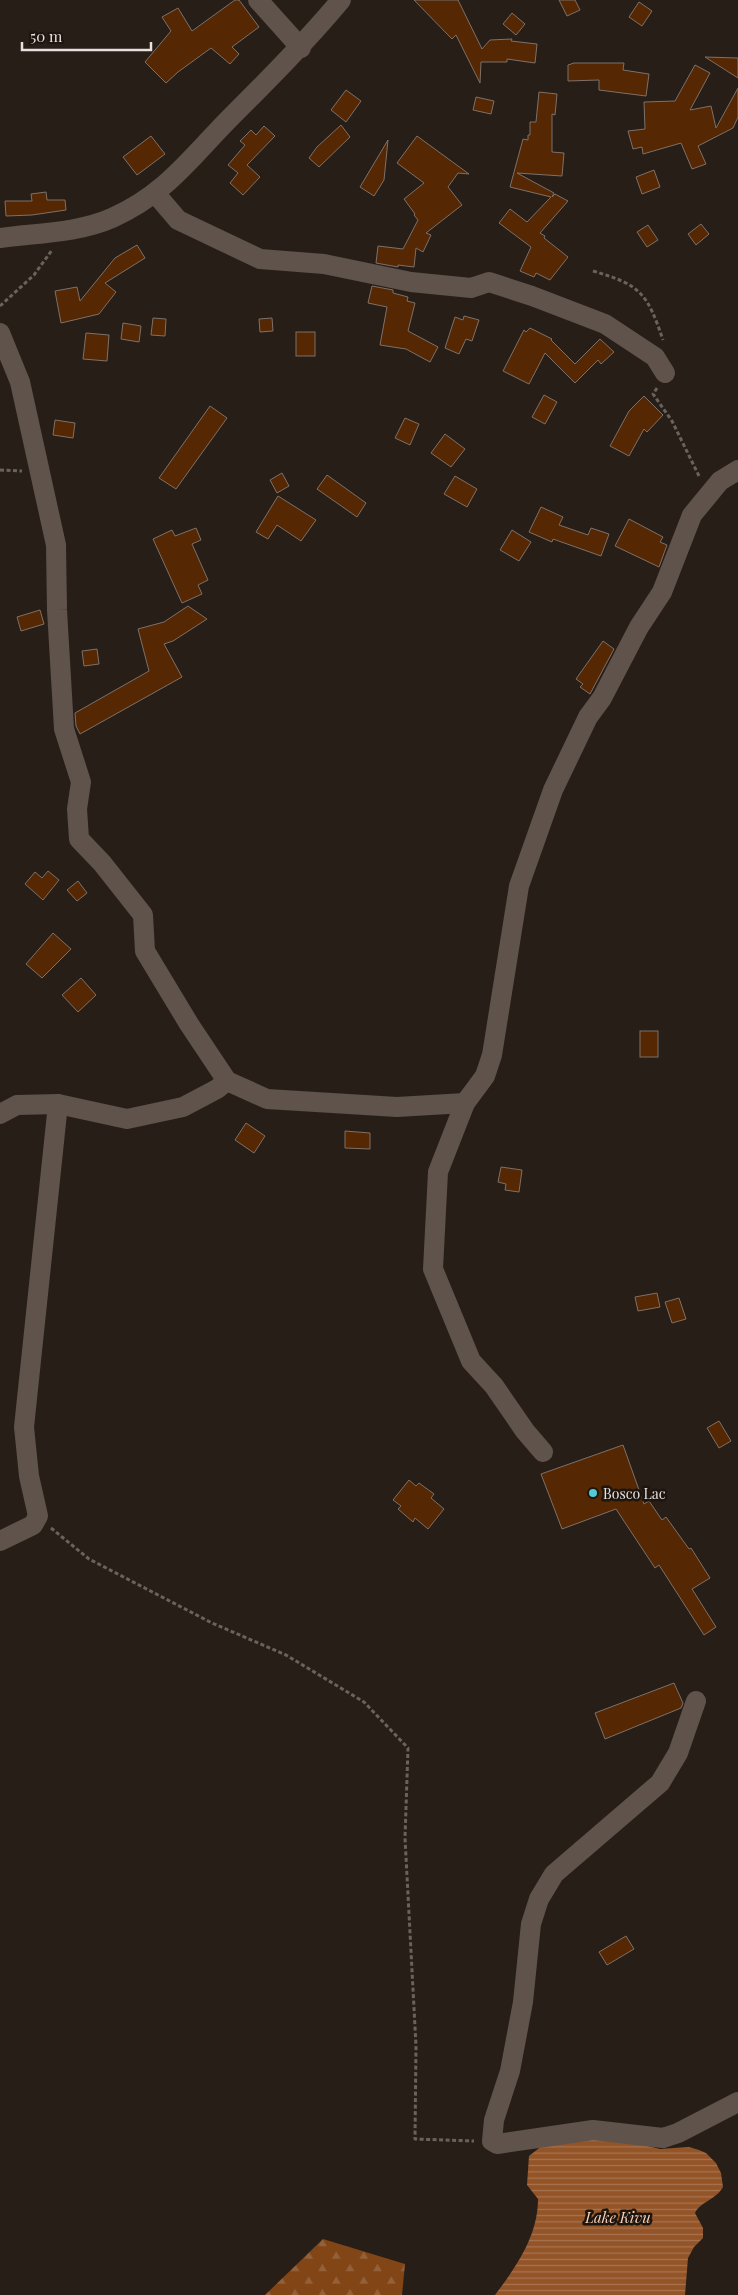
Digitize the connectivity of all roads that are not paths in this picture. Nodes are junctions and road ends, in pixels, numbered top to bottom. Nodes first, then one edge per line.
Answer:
1 (258, 0) edge
2 (341, 0) edge
3 (301, 48) junction
4 (155, 193) junction
5 (0, 238) edge
6 (0, 333) edge
7 (665, 373) dead end
8 (738, 470) edge
9 (227, 1081) junction
10 (58, 1104) junction
11 (465, 1104) junction
12 (0, 1114) edge
13 (543, 1452) dead end
14 (0, 1541) edge
15 (696, 1701) dead end
16 (738, 2102) edge

1 - 3 street
2 - 3 street
3 - 4 street
4 - 5 street
4 - 7 street
6 - 9 street
8 - 11 street
9 - 10 street
9 - 11 street
10 - 12 street
10 - 14 street
11 - 13 street
15 - 16 street

